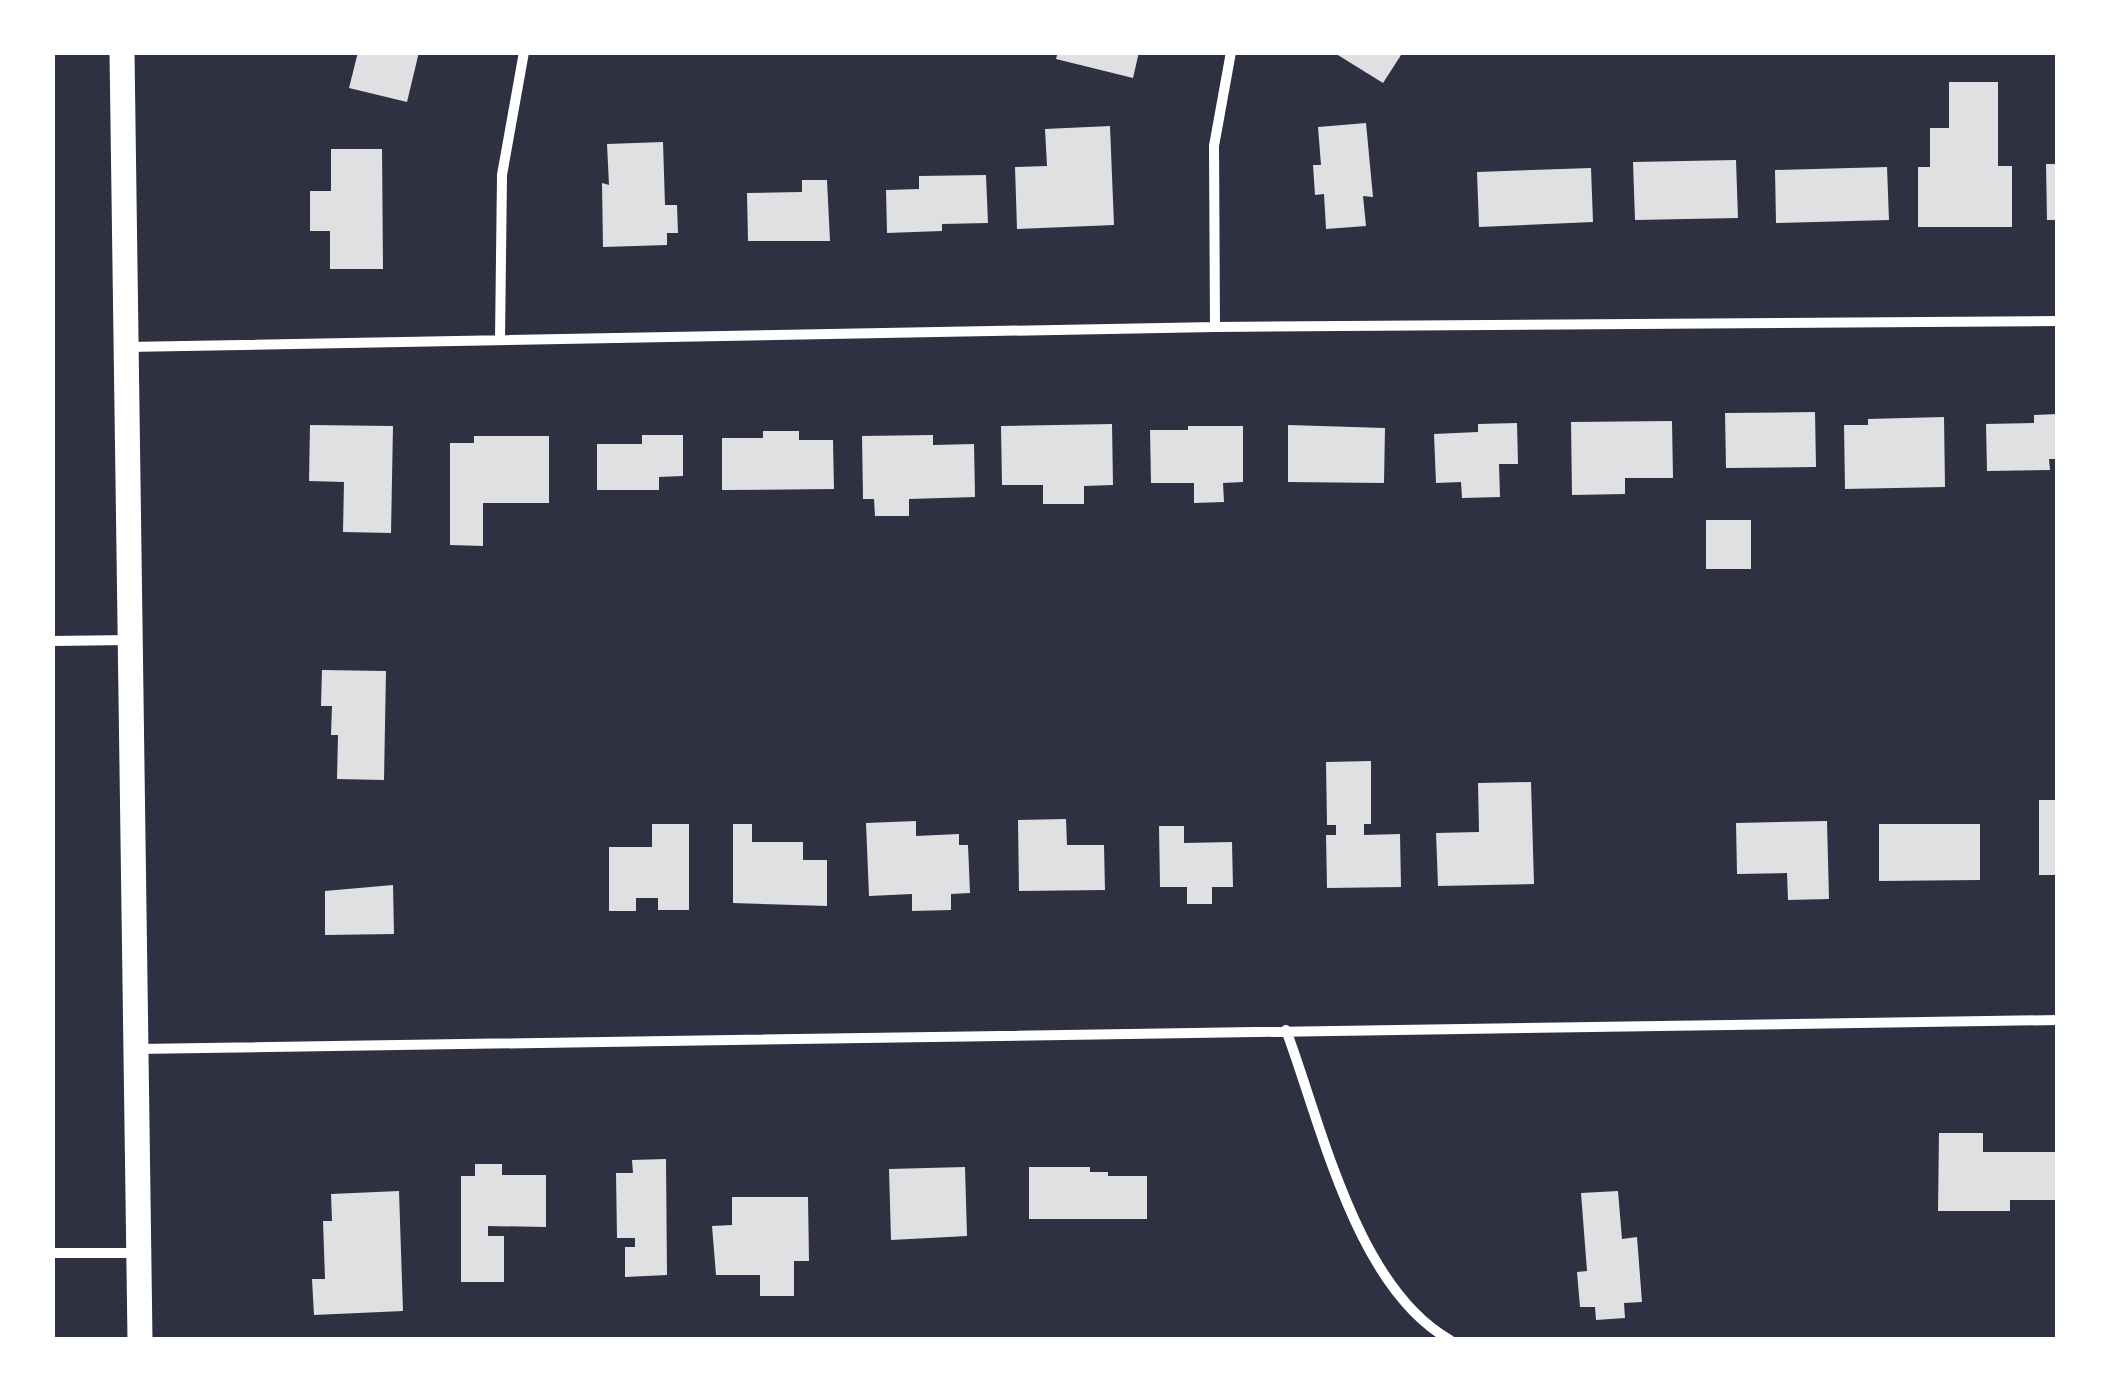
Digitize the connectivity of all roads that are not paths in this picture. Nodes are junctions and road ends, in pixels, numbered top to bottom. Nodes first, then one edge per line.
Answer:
1 (122, 52) edge
2 (524, 52) edge
3 (1231, 52) edge
4 (2058, 321) edge
5 (1216, 327) junction
6 (500, 340) junction
7 (126, 348) junction
8 (132, 640) junction
9 (52, 641) edge
10 (2058, 1020) edge
11 (1286, 1030) junction
12 (136, 1049) junction
13 (138, 1253) junction
14 (52, 1254) edge
15 (140, 1340) edge
16 (1450, 1340) edge

1 - 7 main road
2 - 6 street
3 - 5 street
4 - 5 street
5 - 6 street
6 - 7 street
7 - 8 main road
8 - 9 street
8 - 12 main road
10 - 11 street
11 - 12 street
11 - 16 street
12 - 13 main road
13 - 14 street
13 - 15 main road

